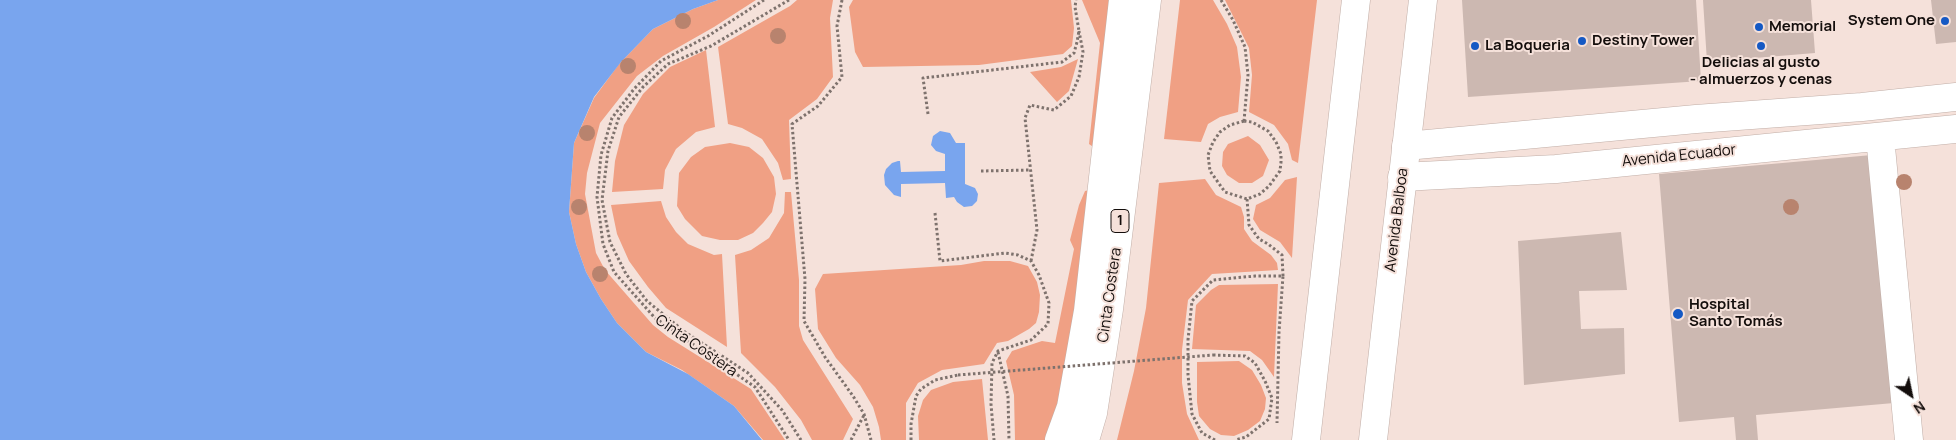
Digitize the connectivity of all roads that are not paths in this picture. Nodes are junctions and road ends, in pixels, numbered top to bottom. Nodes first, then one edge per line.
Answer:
1 (1123, 0) edge
2 (1147, 0) edge
3 (1423, 0) edge
4 (1357, 1) edge
5 (1956, 97) edge
6 (1956, 129) edge
7 (1880, 136) junction
8 (1406, 146) junction
9 (1402, 177) junction
10 (1059, 440) edge
11 (1085, 440) edge
12 (1306, 440) edge
13 (1372, 440) edge
14 (1909, 440) edge

1 - 10 main road
2 - 11 main road, Cinta Costera / 1
3 - 8 main road, Avenida Balboa
4 - 12 main road
5 - 8 main road
6 - 7 main road, Avenida Ecuador
7 - 9 main road, Avenida Ecuador
7 - 14 main road
8 - 9 main road, Avenida Balboa
9 - 13 main road, Avenida Balboa

